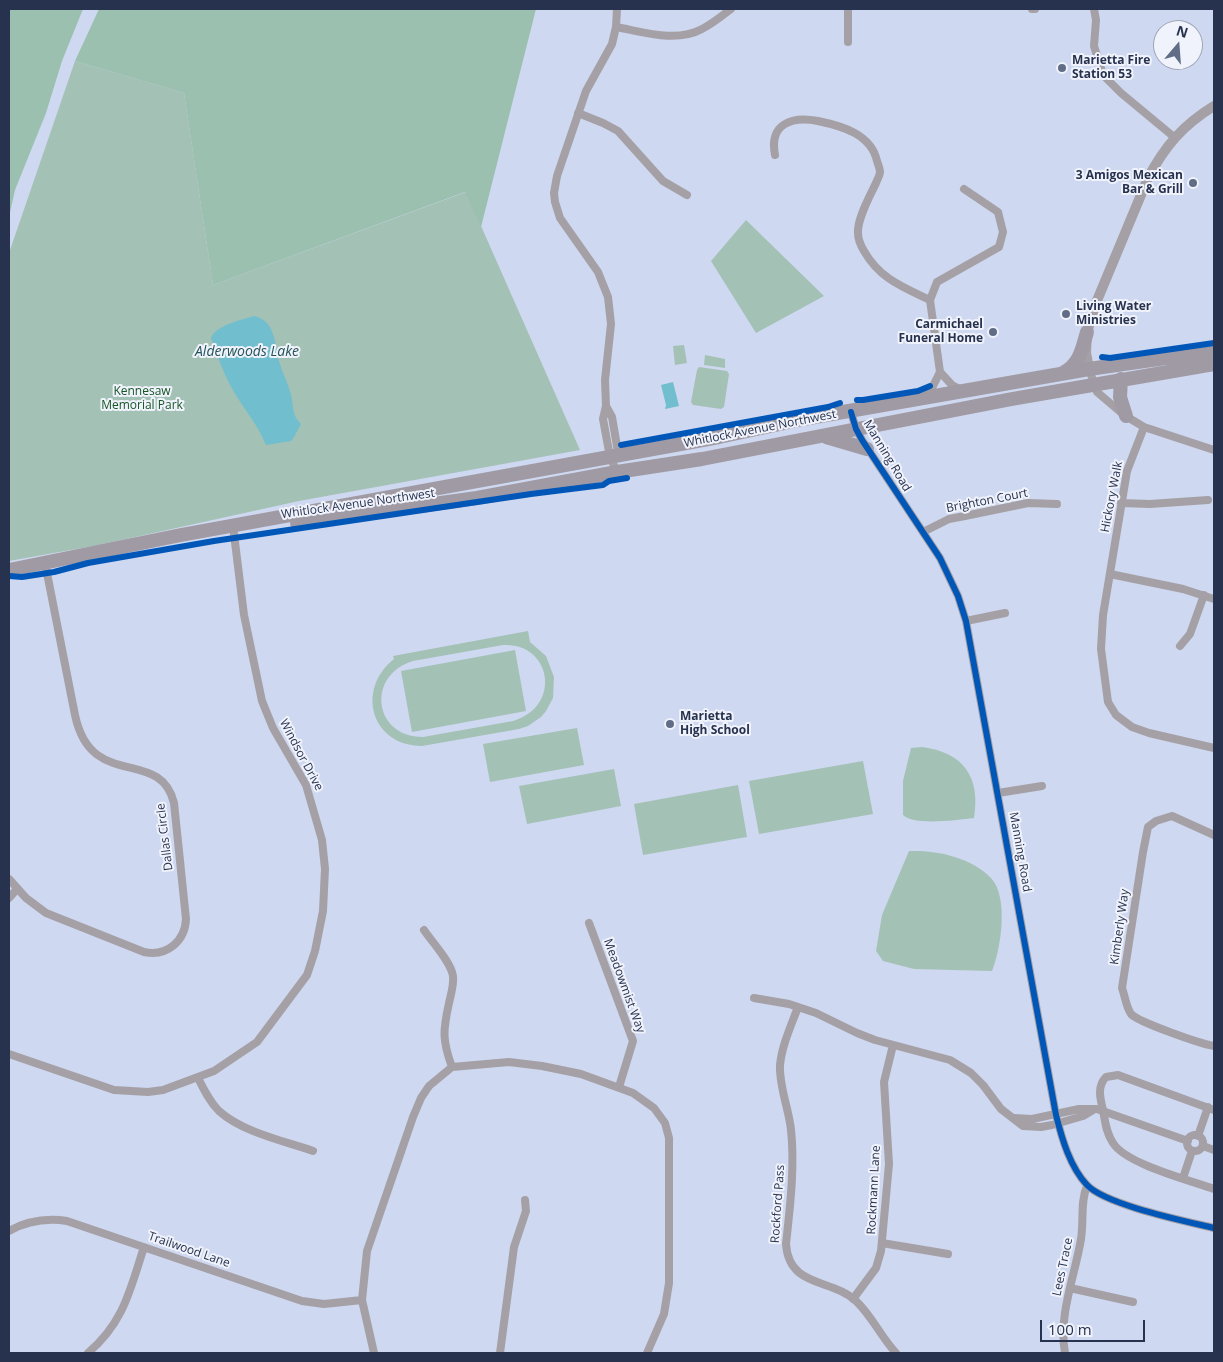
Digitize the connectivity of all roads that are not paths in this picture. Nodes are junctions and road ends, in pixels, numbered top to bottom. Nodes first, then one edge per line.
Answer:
1 (617, 9) edge
2 (731, 9) edge
3 (848, 9) edge
4 (1094, 9) edge
5 (616, 27) junction
6 (848, 42) dead end
7 (1214, 106) edge
8 (578, 113) junction
9 (1174, 137) junction
10 (776, 155) dead end
11 (964, 190) dead end
12 (687, 195) dead end
13 (930, 300) junction
14 (1087, 332) junction
15 (1214, 352) edge
16 (1214, 364) edge
17 (1089, 369) junction
18 (940, 372) junction
19 (1062, 373) junction
20 (1121, 379) junction
21 (1094, 385) junction
22 (959, 392) junction
23 (922, 399) junction
24 (1126, 416) junction
25 (853, 420) junction
26 (878, 424) junction
27 (1144, 427) junction
28 (818, 436) junction
29 (745, 450) junction
30 (1214, 450) edge
31 (869, 451) junction
32 (614, 456) junction
33 (617, 472) junction
34 (1208, 500) dead end
35 (1122, 503) junction
36 (1057, 504) dead end
37 (233, 530) junction
38 (923, 532) junction
39 (46, 563) junction
40 (9, 570) edge
41 (1110, 574) junction
42 (1204, 595) junction
43 (1214, 599) edge
44 (1005, 613) dead end
45 (966, 621) junction
46 (1180, 646) dead end
47 (1214, 748) edge
48 (1042, 786) dead end
49 (998, 792) junction
50 (1214, 835) edge
51 (9, 879) edge
52 (17, 889) junction
53 (9, 898) edge
54 (589, 923) dead end
55 (424, 930) dead end
56 (754, 998) dead end
57 (798, 1007) junction
58 (893, 1045) junction
59 (1214, 1046) edge
60 (9, 1054) edge
61 (452, 1067) junction
62 (198, 1078) junction
63 (619, 1087) junction
64 (1211, 1108) edge
65 (1103, 1110) junction
66 (1057, 1119) junction
67 (1198, 1136) junction
68 (1188, 1141) junction
69 (1203, 1146) junction
70 (1214, 1150) edge
71 (313, 1151) dead end
72 (1192, 1151) junction
73 (1183, 1178) junction
74 (1088, 1186) junction
75 (1214, 1189) edge
76 (525, 1200) dead end
77 (1214, 1228) edge
78 (9, 1231) edge
79 (882, 1243) junction
80 (144, 1247) junction
81 (948, 1254) dead end
82 (1070, 1288) junction
83 (853, 1299) junction
84 (362, 1300) junction
85 (1133, 1302) dead end
86 (88, 1353) edge
87 (374, 1353) edge
88 (500, 1353) edge
89 (647, 1353) edge
90 (896, 1353) edge
91 (1065, 1353) edge

1 - 5 street
2 - 5 street
3 - 6 street
4 - 9 street
5 - 8 street
7 - 9 street
8 - 12 street
8 - 32 street
9 - 14 street
10 - 13 street
11 - 13 street
13 - 18 street
14 - 17 street
14 - 19 highway
15 - 17 highway, Whitlock Avenue Northwest
16 - 20 highway, Whitlock Avenue Northwest
17 - 19 highway, Whitlock Avenue Northwest
17 - 21 street
18 - 22 street
18 - 23 street
19 - 22 highway, Whitlock Avenue Northwest
20 - 21 highway, Whitlock Avenue Northwest
20 - 24 highway
21 - 24 street
21 - 26 highway, Whitlock Avenue Northwest
22 - 23 highway, Whitlock Avenue Northwest
22 - 25 highway
23 - 25 highway, Whitlock Avenue Northwest
24 - 27 street
25 - 26 highway, Whitlock Avenue Northwest
25 - 28 highway, Whitlock Avenue Northwest
25 - 29 highway
25 - 31 street, Manning Road
25 - 32 highway, Whitlock Avenue Northwest
26 - 31 highway
27 - 30 street
27 - 35 street, Hickory Walk
28 - 29 highway, Whitlock Avenue Northwest
28 - 31 highway
29 - 33 highway, Whitlock Avenue Northwest
31 - 38 street, Manning Road
32 - 33 street
32 - 37 highway, Whitlock Avenue Northwest
33 - 37 highway, Whitlock Avenue Northwest
34 - 35 street
35 - 41 street, Hickory Walk
36 - 38 street, Brighton Court
37 - 39 highway, Whitlock Avenue Northwest
37 - 62 street, Windsor Drive
38 - 45 street, Manning Road
39 - 40 highway, Whitlock Avenue Northwest
39 - 52 street, Dallas Circle
41 - 42 street
41 - 47 street, Hickory Walk
42 - 43 street
42 - 46 street
44 - 45 street
45 - 49 street, Manning Road
48 - 49 street
49 - 66 street, Manning Road
50 - 59 street, Kimberly Way
51 - 52 street, Dallas Circle
52 - 53 street
54 - 63 street, Meadowmist Way
55 - 61 street
56 - 57 street
57 - 58 street
57 - 83 street, Rockford Pass
58 - 66 street
58 - 79 street, Rockmann Lane
60 - 62 street, Windsor Drive
61 - 63 street
61 - 84 street
62 - 71 street
63 - 89 street
64 - 65 street
64 - 67 street
65 - 66 street
65 - 68 street
65 - 73 street
66 - 74 street, Manning Road
67 - 68 street
67 - 69 street
68 - 72 street
69 - 70 street
69 - 72 street
72 - 73 street
73 - 75 street
74 - 77 street, Manning Road
74 - 82 street, Lees Trace
76 - 88 street
78 - 80 street, Trailwood Lane
79 - 81 street
79 - 83 street, Rockmann Lane
80 - 84 street, Trailwood Lane
80 - 86 street
82 - 85 street
82 - 91 street, Lees Trace
83 - 90 street, Rockford Pass
84 - 87 street

